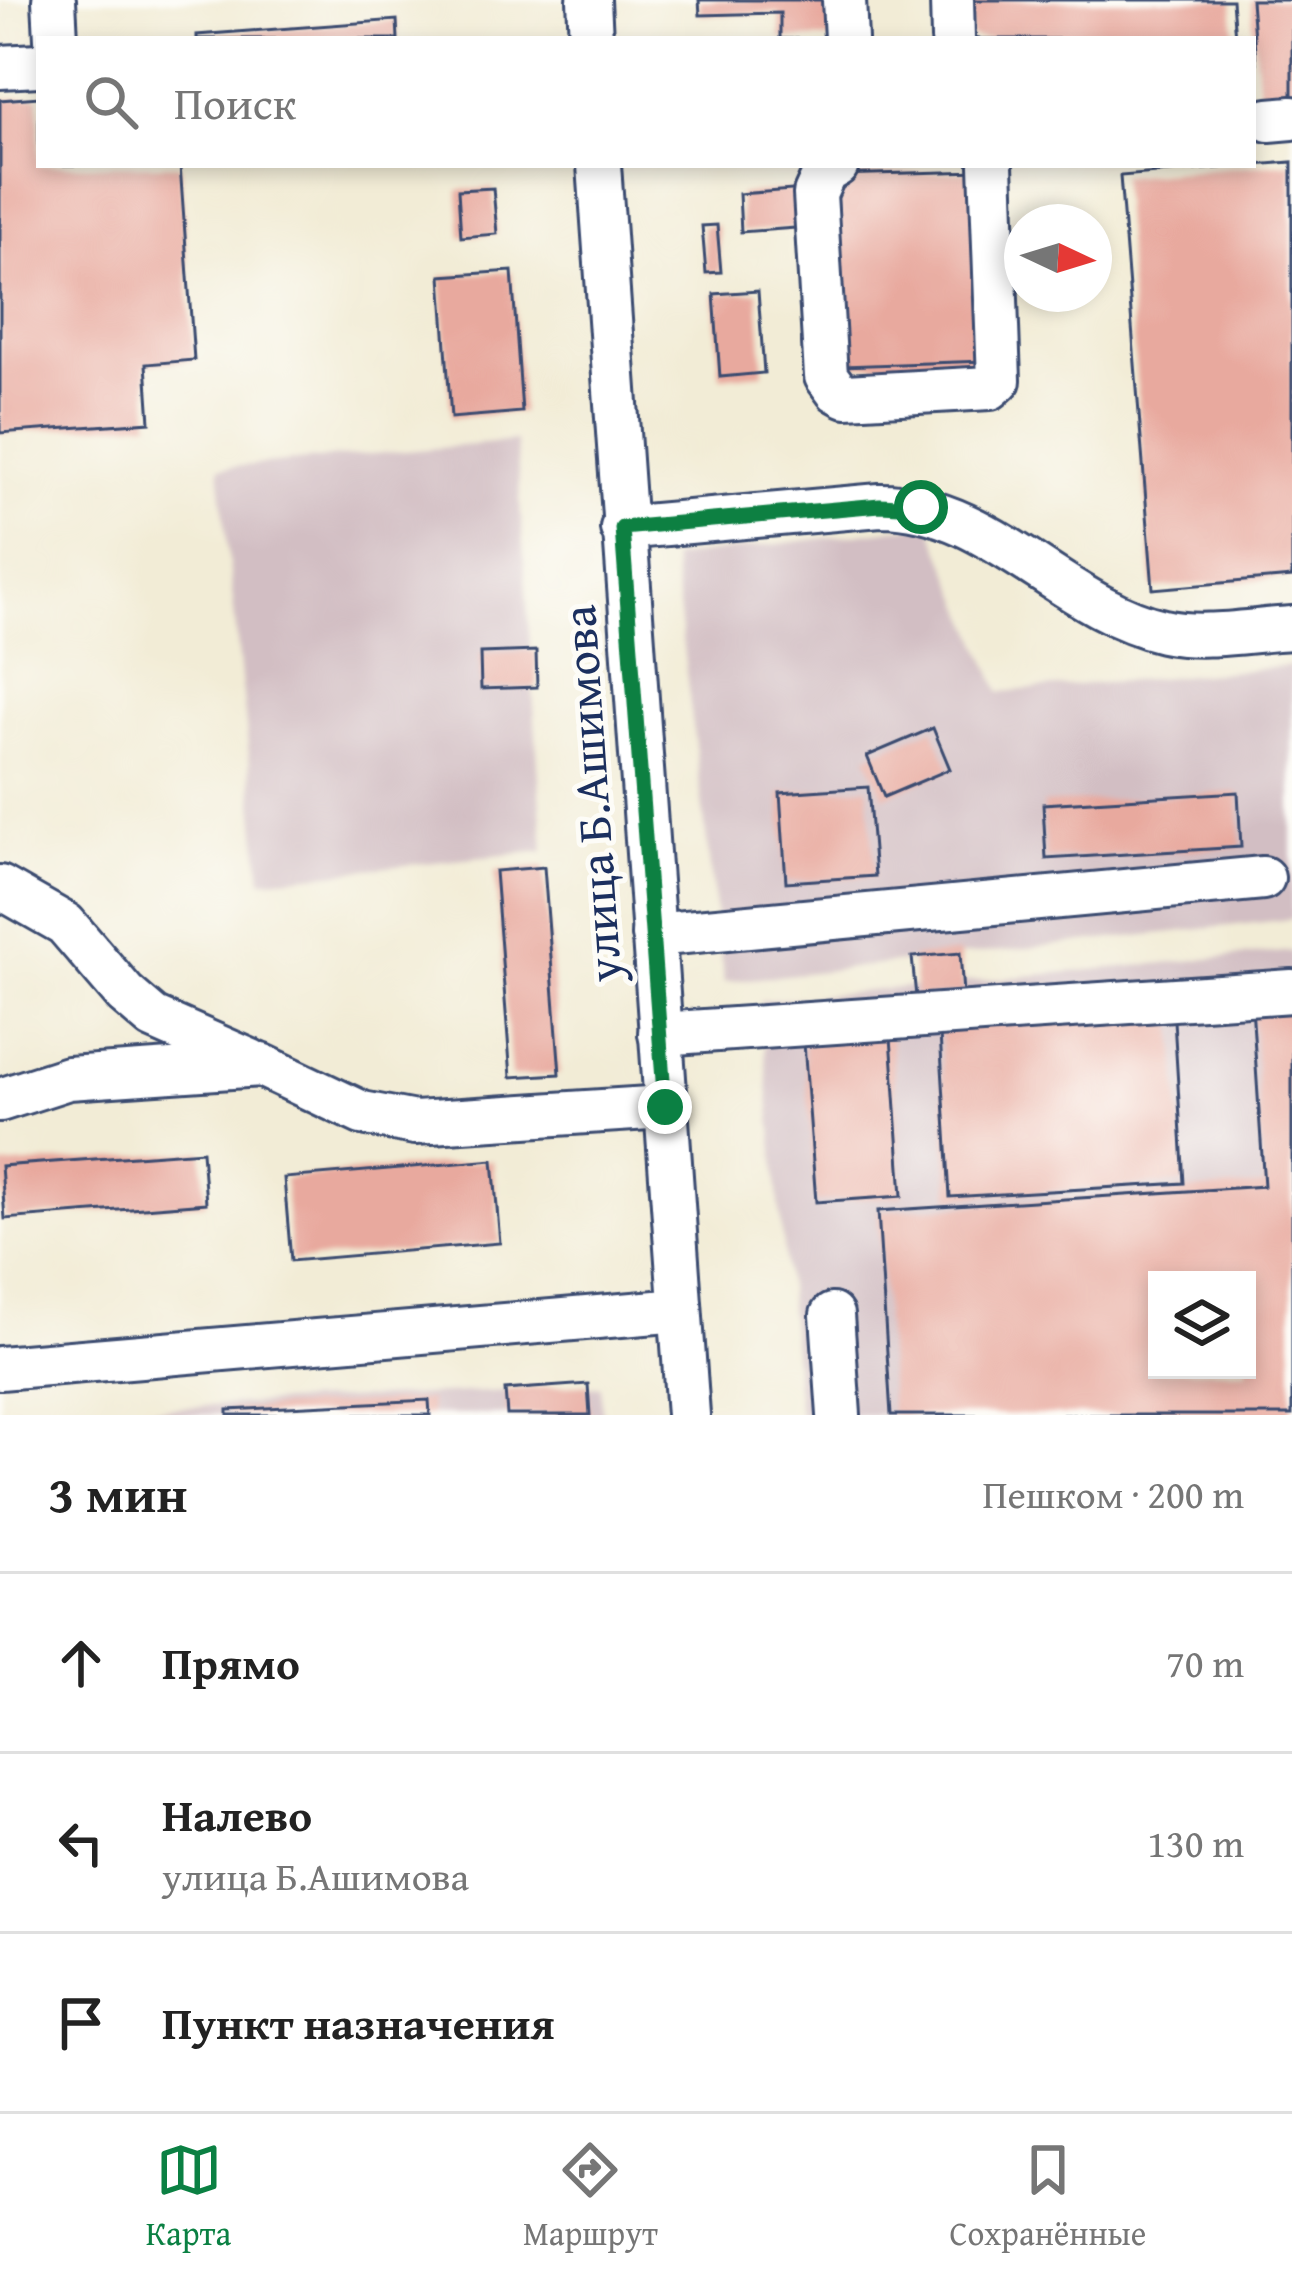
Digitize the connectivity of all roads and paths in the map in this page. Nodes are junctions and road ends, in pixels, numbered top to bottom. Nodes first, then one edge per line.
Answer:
1 (54, 0) edge
2 (589, 0) edge
3 (844, 0) edge
4 (952, 0) edge
5 (56, 36) edge
6 (591, 36) edge
7 (846, 36) edge
8 (953, 36) edge
9 (36, 65) edge
10 (0, 68) edge
11 (599, 168) edge
12 (831, 168) edge
13 (991, 168) edge
14 (622, 528) junction
15 (1292, 628) edge
16 (1263, 878) dead end
17 (0, 887) edge
18 (653, 935) junction
19 (1292, 991) edge
20 (660, 1034) junction
21 (261, 1065) junction
22 (0, 1100) edge
23 (665, 1107) junction
24 (680, 1310) junction
25 (832, 1315) dead end
26 (0, 1368) edge
27 (688, 1415) edge
28 (839, 1415) edge

1 - 5 street
2 - 6 street
3 - 7 street
4 - 8 street
9 - 10 street
11 - 14 street, улица Б.Ашимова
12 - 13 street
14 - 15 street
14 - 18 street, улица Б.Ашимова
16 - 18 street
17 - 21 street
18 - 20 street, улица Б.Ашимова
19 - 20 street
20 - 23 street, улица Б.Ашимова
21 - 22 street
21 - 23 street
23 - 24 street, улица Б.Ашимова
24 - 26 street
24 - 27 street, улица Б.Ашимова
25 - 28 street

